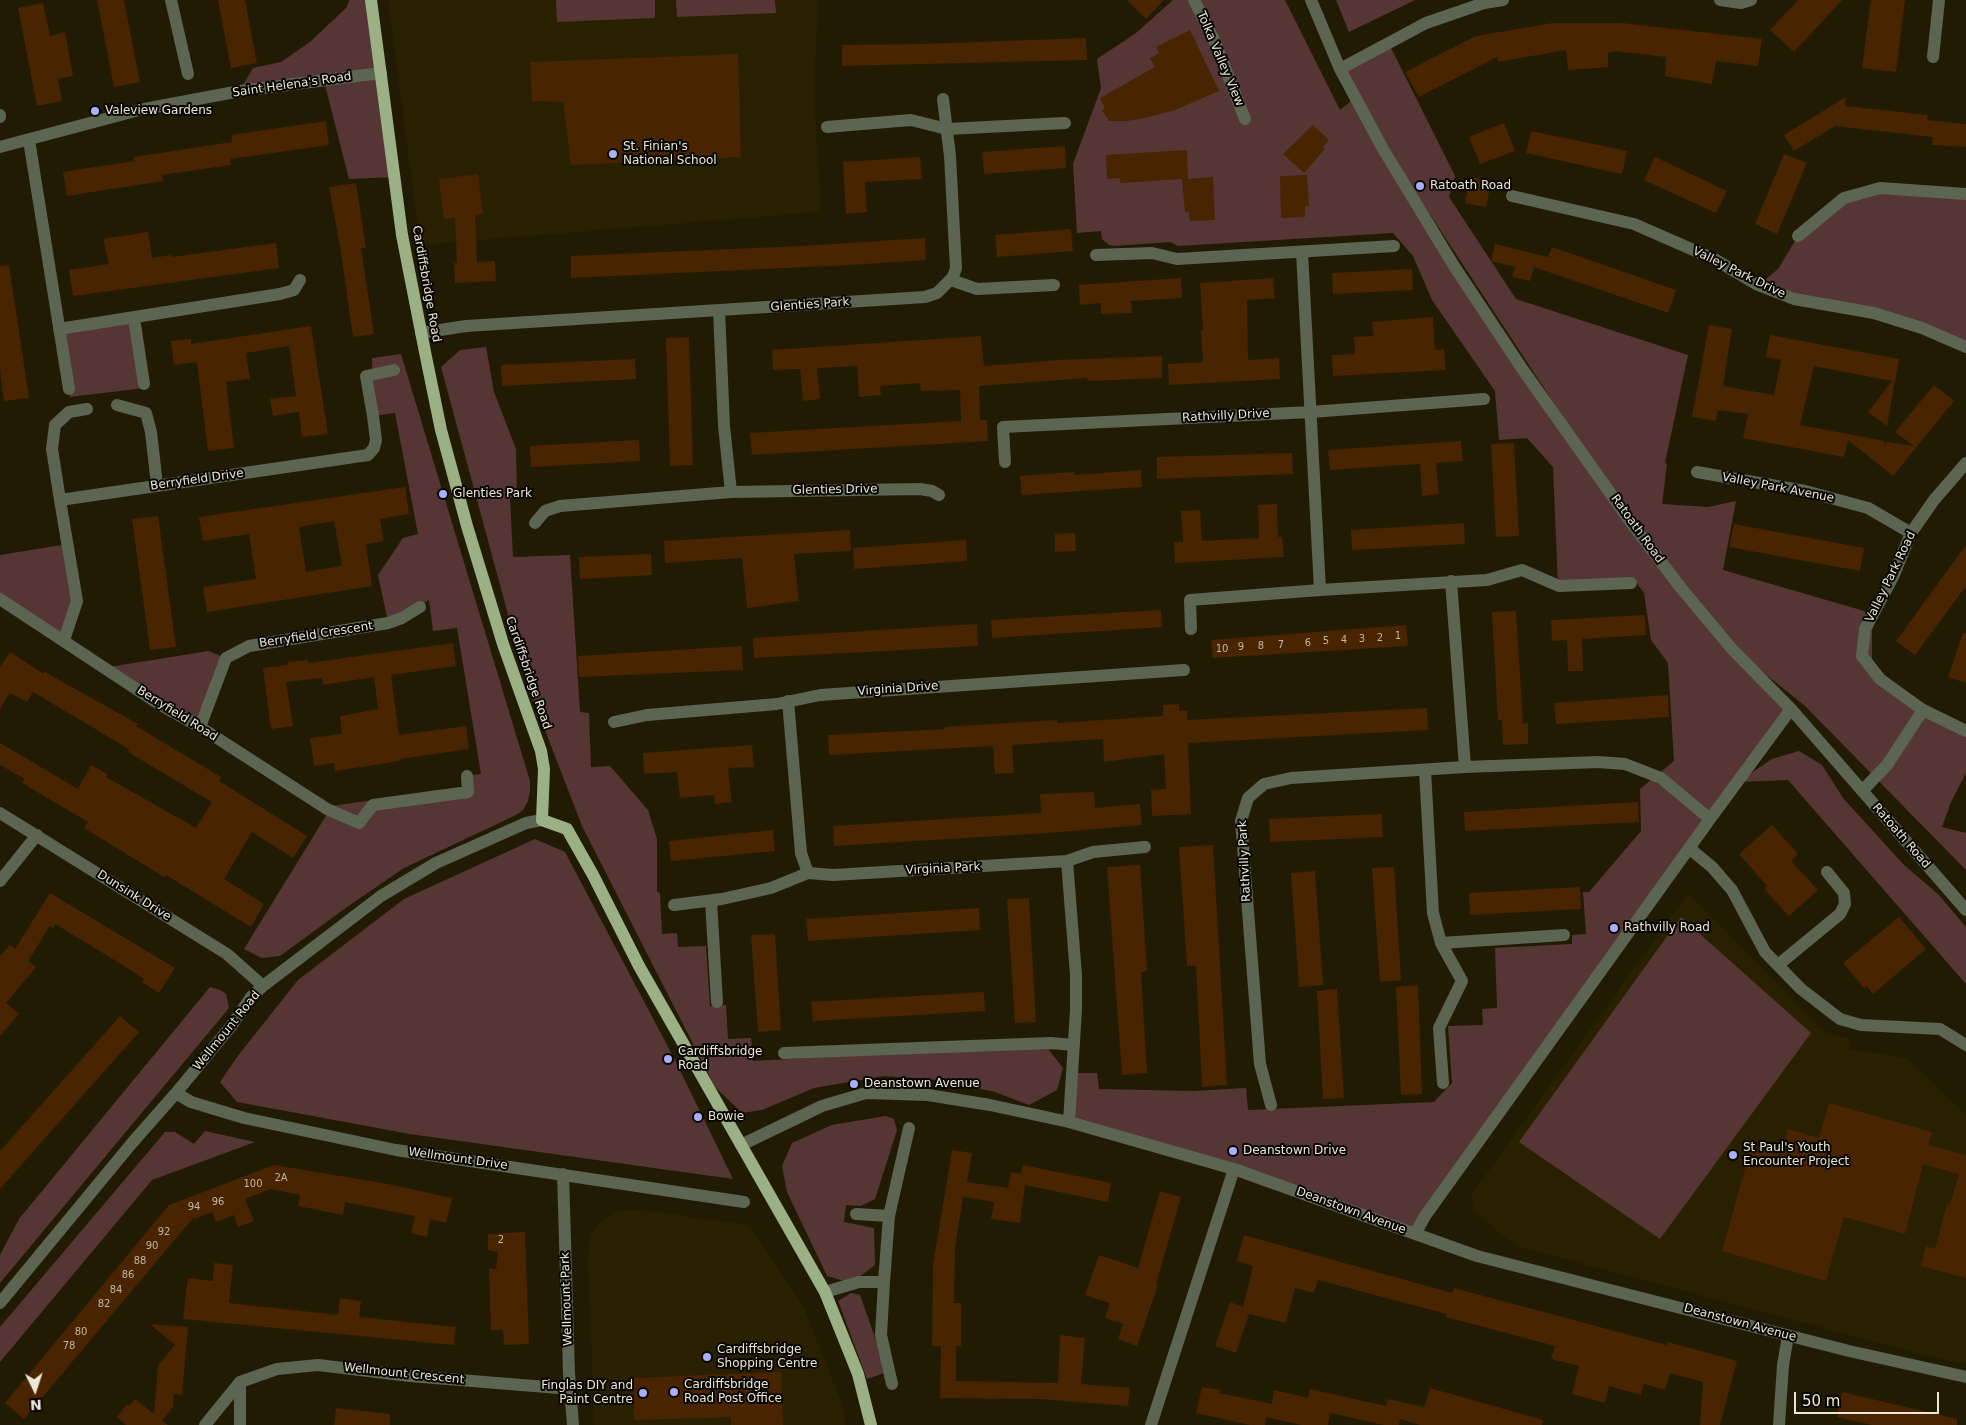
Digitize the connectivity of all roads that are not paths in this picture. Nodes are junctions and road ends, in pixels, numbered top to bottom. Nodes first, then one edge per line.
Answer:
1 (171, 0) edge
2 (371, 0) edge
3 (1194, 0) edge
4 (1311, 0) edge
5 (1503, 0) edge
6 (1720, 0) edge
7 (1751, 0) edge
8 (1939, 0) edge
9 (1463, 5) edge
10 (1933, 57) dead end
11 (1340, 69) junction
12 (381, 73) junction
13 (188, 74) dead end
14 (943, 99) dead end
15 (1245, 118) dead end
16 (1065, 123) dead end
17 (828, 127) dead end
18 (947, 129) junction
19 (29, 140) junction
20 (0, 147) edge
21 (1966, 194) edge
22 (1512, 196) dead end
23 (1798, 236) dead end
24 (1394, 246) dead end
25 (1302, 252) junction
26 (1096, 255) dead end
27 (300, 280) dead end
28 (951, 280) junction
29 (1054, 285) dead end
30 (719, 310) junction
31 (134, 318) junction
32 (59, 329) junction
33 (421, 333) junction
34 (1966, 348) edge
35 (394, 370) dead end
36 (144, 384) dead end
37 (68, 389) dead end
38 (1484, 399) dead end
39 (117, 405) dead end
40 (87, 409) dead end
41 (1311, 412) junction
42 (1005, 462) dead end
43 (1963, 470) edge
44 (1697, 472) dead end
45 (157, 485) junction
46 (731, 492) junction
47 (939, 495) dead end
48 (60, 500) junction
49 (535, 523) dead end
50 (1911, 533) junction
51 (1451, 581) junction
52 (1631, 583) dead end
53 (1320, 590) junction
54 (1, 601) edge
55 (420, 607) dead end
56 (1192, 629) dead end
57 (64, 640) junction
58 (1184, 670) dead end
59 (788, 701) junction
60 (1791, 709) junction
61 (1923, 710) junction
62 (614, 722) dead end
63 (200, 727) junction
64 (1966, 731) edge
65 (1465, 767) junction
66 (1425, 770) junction
67 (467, 776) dead end
68 (1862, 791) junction
69 (0, 813) edge
70 (1710, 818) junction
71 (542, 820) junction
72 (37, 835) junction
73 (1145, 847) dead end
74 (1689, 848) junction
75 (1067, 861) junction
76 (808, 872) junction
77 (1827, 872) dead end
78 (0, 881) edge
79 (711, 901) junction
80 (674, 905) dead end
81 (1966, 910) edge
82 (1564, 935) dead end
83 (1441, 943) junction
84 (1778, 966) junction
85 (263, 986) junction
86 (717, 1002) dead end
87 (1074, 1044) junction
88 (1966, 1044) edge
89 (784, 1054) dead end
90 (1443, 1083) dead end
91 (176, 1093) junction
92 (1271, 1105) dead end
93 (1068, 1122) junction
94 (909, 1128) dead end
95 (741, 1145) junction
96 (1234, 1169) junction
97 (563, 1174) junction
98 (744, 1202) dead end
99 (856, 1214) dead end
100 (888, 1216) junction
101 (1415, 1234) junction
102 (884, 1282) junction
103 (826, 1292) junction
104 (0, 1303) edge
105 (1788, 1336) junction
106 (1966, 1377) edge
107 (240, 1382) junction
108 (892, 1384) dead end
109 (571, 1389) junction
110 (206, 1425) edge
111 (240, 1425) edge
112 (573, 1425) edge
113 (871, 1425) edge
114 (1152, 1425) edge
115 (1779, 1425) edge

1 - 13 street
2 - 12 main road, Cardiffsbridge Road
3 - 15 street, Tolka Valley View
4 - 11 street, Ratoath Road
5 - 9 street
6 - 7 street
8 - 10 street
9 - 11 street
11 - 60 street, Ratoath Road
12 - 19 street, Saint Helena's Road
12 - 33 main road, Cardiffsbridge Road
14 - 18 street
16 - 18 street
17 - 18 street
18 - 28 street
19 - 20 street, Saint Helena's Road
19 - 32 street
21 - 23 street
22 - 34 street, Valley Park Drive
24 - 25 street
25 - 26 street
25 - 41 street
27 - 31 street
28 - 29 street
28 - 30 street, Glenties Park
30 - 33 street, Glenties Park
30 - 46 street
31 - 32 street
31 - 36 street
32 - 37 street
33 - 71 main road, Cardiffsbridge Road
35 - 45 street, Berryfield Drive
38 - 41 street, Rathvilly Drive
39 - 45 street
40 - 48 street
41 - 42 street, Rathvilly Drive
41 - 53 street
43 - 50 street, Valley Park Road
44 - 50 street, Valley Park Avenue
45 - 48 street, Berryfield Drive
46 - 47 street, Glenties Drive
46 - 49 street, Glenties Drive
48 - 57 street
50 - 61 street, Valley Park Road
51 - 52 street
51 - 53 street
51 - 65 street
53 - 56 street
54 - 57 street, Berryfield Road
55 - 63 street, Berryfield Crescent
57 - 63 street, Berryfield Road
58 - 59 street, Virginia Drive
59 - 62 street, Virginia Drive
59 - 76 street
60 - 68 street, Ratoath Road
60 - 70 street
61 - 64 street, Valley Park Road
61 - 68 street
63 - 67 street, Berryfield Road
65 - 66 street, Rathvilly Park
65 - 70 street, Rathvilly Park
66 - 83 street
66 - 92 street, Rathvilly Park
68 - 81 street, Ratoath Road
69 - 72 street, Dunsink Drive
70 - 74 street
71 - 85 street, Wellmount Road
71 - 95 main road
72 - 78 street
72 - 85 street, Dunsink Drive
73 - 75 street
74 - 84 street
74 - 101 street
75 - 76 street, Virginia Park
75 - 87 street
76 - 79 street
77 - 84 street
79 - 80 street
79 - 86 street
82 - 83 street
83 - 90 street
84 - 88 street
85 - 91 street, Wellmount Road
87 - 89 street
87 - 93 street
91 - 97 street, Wellmount Drive
91 - 104 street, Wellmount Road
93 - 95 street, Deanstown Avenue
93 - 96 street, Deanstown Avenue
94 - 100 street
95 - 103 main road
96 - 101 street, Deanstown Avenue
96 - 114 street
97 - 98 street, Wellmount Drive
97 - 109 street, Wellmount Park
99 - 100 street
100 - 102 street
101 - 105 street, Deanstown Avenue
102 - 103 street
102 - 108 street
103 - 113 main road
105 - 106 street, Deanstown Avenue
105 - 115 street
107 - 109 street, Wellmount Crescent
107 - 110 street
107 - 111 street
109 - 112 street, Wellmount Park

